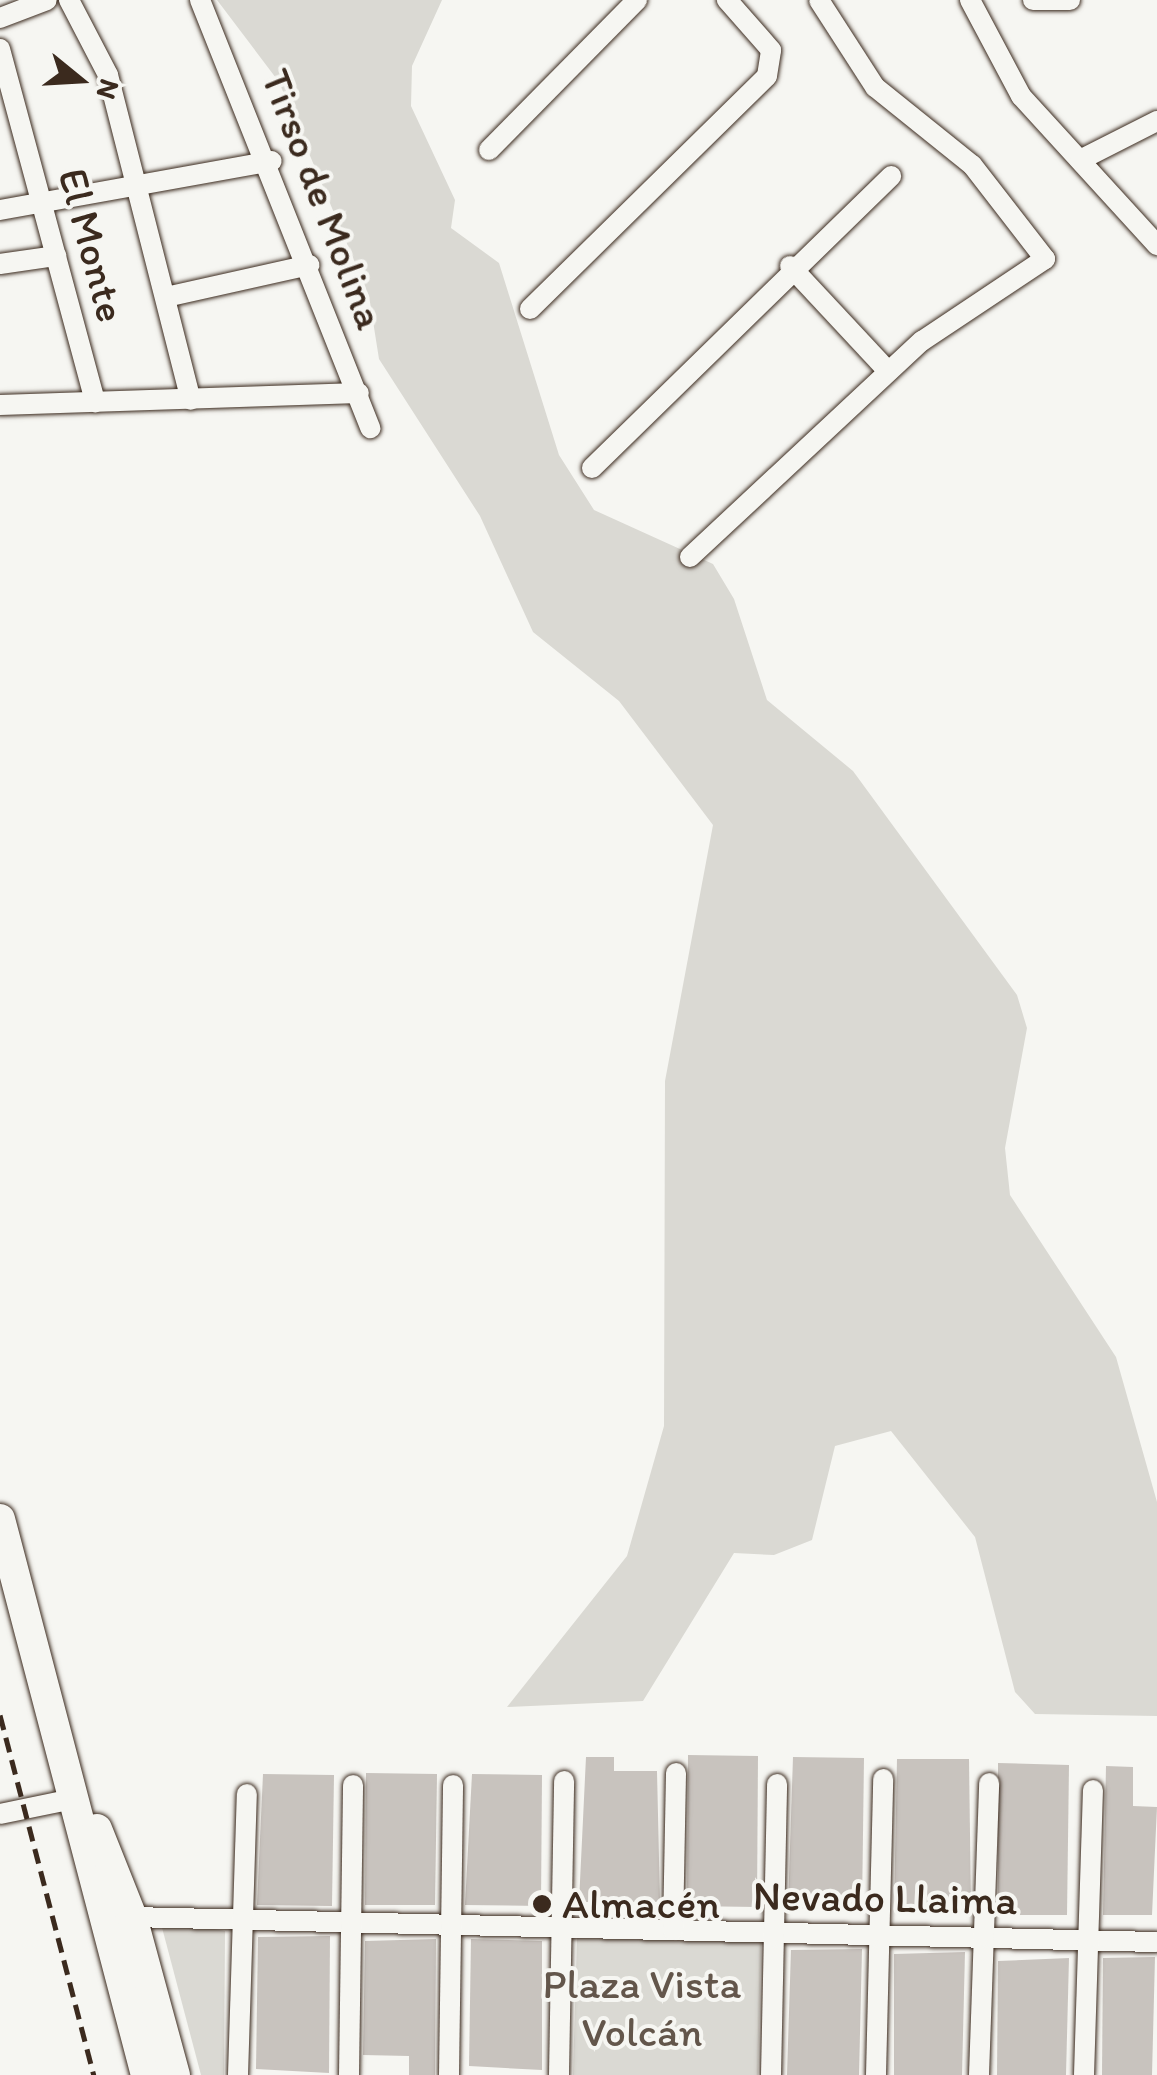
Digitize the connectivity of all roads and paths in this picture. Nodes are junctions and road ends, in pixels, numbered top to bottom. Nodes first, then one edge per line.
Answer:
1 (46, 0) edge
2 (69, 0) edge
3 (200, 0) edge
4 (637, 0) edge
5 (726, 0) edge
6 (819, 0) edge
7 (970, 0) edge
8 (1033, 0) edge
9 (1070, 0) edge
10 (0, 18) edge
11 (0, 49) edge
12 (1157, 121) edge
13 (490, 150) dead end
14 (272, 160) junction
15 (1080, 160) junction
16 (891, 176) dead end
17 (140, 183) junction
18 (41, 202) junction
19 (0, 210) edge
20 (1157, 245) edge
21 (56, 256) junction
22 (0, 264) edge
23 (308, 265) junction
24 (790, 266) junction
25 (166, 297) junction
26 (530, 309) dead end
27 (888, 371) junction
28 (358, 394) junction
29 (192, 400) junction
30 (95, 402) junction
31 (0, 405) edge
32 (370, 428) dead end
33 (592, 468) dead end
34 (690, 557) dead end
35 (0, 1518) edge
36 (65, 1769) junction
37 (676, 1773) dead end
38 (884, 1779) dead end
39 (564, 1780) dead end
40 (989, 1783) dead end
41 (777, 1784) dead end
42 (353, 1785) dead end
43 (454, 1786) dead end
44 (1093, 1790) dead end
45 (248, 1794) dead end
46 (73, 1799) junction
47 (0, 1814) edge
48 (99, 1898) junction
49 (132, 1918) junction
50 (244, 1920) junction
51 (350, 1922) junction
52 (452, 1925) junction
53 (562, 1928) junction
54 (673, 1930) junction
55 (776, 1932) junction
56 (880, 1935) junction
57 (982, 1937) junction
58 (1087, 1940) junction
59 (1157, 1942) edge
60 (146, 2075) edge
61 (175, 2075) edge
62 (238, 2075) edge
63 (349, 2075) edge
64 (450, 2075) edge
65 (559, 2075) edge
66 (772, 2075) edge
67 (876, 2075) edge
68 (979, 2075) edge
69 (1084, 2075) edge

1 - 10 street
2 - 17 street
3 - 14 street, Tirso de Molina
4 - 13 street
5 - 26 street
6 - 27 street
7 - 15 street
8 - 9 street
11 - 18 street, El Monte
12 - 15 street
14 - 17 street
14 - 23 street, Tirso de Molina
15 - 20 street
16 - 24 street
17 - 18 street
17 - 25 street
18 - 19 street
18 - 21 street, El Monte
21 - 22 street
21 - 30 street, El Monte
23 - 25 street
23 - 28 street, Tirso de Molina
24 - 27 street
24 - 33 street
25 - 29 street
27 - 34 street
28 - 29 street
28 - 32 street, Tirso de Molina
29 - 30 street
30 - 31 street
35 - 36 main road
36 - 46 main road
36 - 49 main road
37 - 54 street
38 - 56 street
39 - 53 street
40 - 57 street
41 - 55 street
42 - 51 street
43 - 52 street
44 - 58 street
45 - 50 street
46 - 47 street
46 - 48 main road
48 - 49 main road
48 - 60 main road
49 - 50 street, Nevado Llaima
49 - 61 main road
50 - 51 street, Nevado Llaima
50 - 62 street
51 - 52 street, Nevado Llaima
51 - 63 street
52 - 53 street, Nevado Llaima
52 - 64 street
53 - 54 street, Nevado Llaima
53 - 65 street
54 - 55 street, Nevado Llaima
55 - 56 street, Nevado Llaima
55 - 66 street
56 - 57 street, Nevado Llaima
56 - 67 street
57 - 58 street, Nevado Llaima
57 - 68 street
58 - 59 street, Nevado Llaima
58 - 69 street

